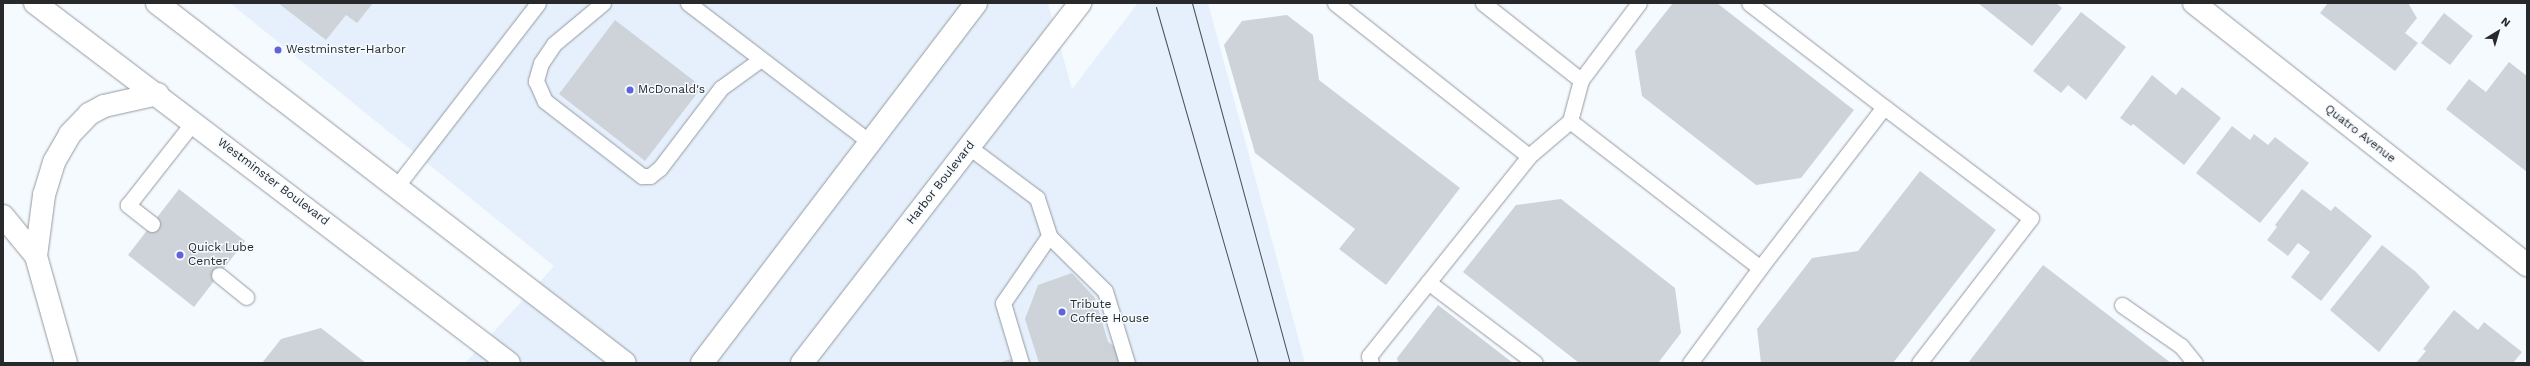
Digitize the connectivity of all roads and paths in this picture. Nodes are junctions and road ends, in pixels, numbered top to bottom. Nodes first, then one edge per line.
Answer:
1 (35, 3) edge
2 (538, 3) edge
3 (603, 3) edge
4 (688, 3) edge
5 (976, 3) edge
6 (1080, 3) edge
7 (1335, 3) edge
8 (1483, 3) edge
9 (1639, 3) edge
10 (1749, 3) edge
11 (2194, 3) edge
12 (160, 4) edge
13 (2218, 10) edge
14 (761, 59) junction
15 (1581, 80) junction
16 (158, 94) junction
17 (1884, 107) junction
18 (194, 121) junction
19 (1570, 121) junction
20 (870, 142) junction
21 (969, 147) junction
22 (1529, 156) junction
23 (396, 187) junction
24 (3, 216) edge
25 (152, 224) dead end
26 (1050, 236) junction
27 (36, 256) junction
28 (2527, 265) edge
29 (1760, 268) junction
30 (219, 275) dead end
31 (1428, 282) junction
32 (246, 297) dead end
33 (2122, 305) dead end
34 (66, 363) edge
35 (509, 363) edge
36 (625, 363) edge
37 (702, 363) edge
38 (802, 363) edge
39 (1021, 363) edge
40 (1127, 363) edge
41 (1371, 363) edge
42 (1535, 363) edge
43 (1690, 363) edge
44 (1919, 363) edge
45 (2195, 363) edge

1 - 16 main road, Westminster Boulevard
2 - 23 lane
3 - 14 lane
4 - 14 lane
5 - 20 main road
6 - 21 main road, Harbor Boulevard
7 - 22 lane
8 - 15 lane
9 - 15 lane
10 - 17 lane
11 - 13 main road, Quatro Avenue
12 - 23 main road
13 - 28 main road, Quatro Avenue
14 - 20 lane
15 - 19 lane
16 - 18 main road, Westminster Boulevard
16 - 27 main road
17 - 29 lane
17 - 44 lane
18 - 25 lane
18 - 35 main road, Westminster Boulevard
19 - 22 lane
19 - 29 lane
20 - 37 main road
21 - 26 lane
21 - 38 main road, Harbor Boulevard
22 - 31 lane
23 - 36 main road
24 - 27 main road
26 - 39 lane
26 - 40 lane
27 - 34 main road
29 - 43 lane
30 - 32 lane
31 - 41 lane
31 - 42 lane
33 - 45 lane

